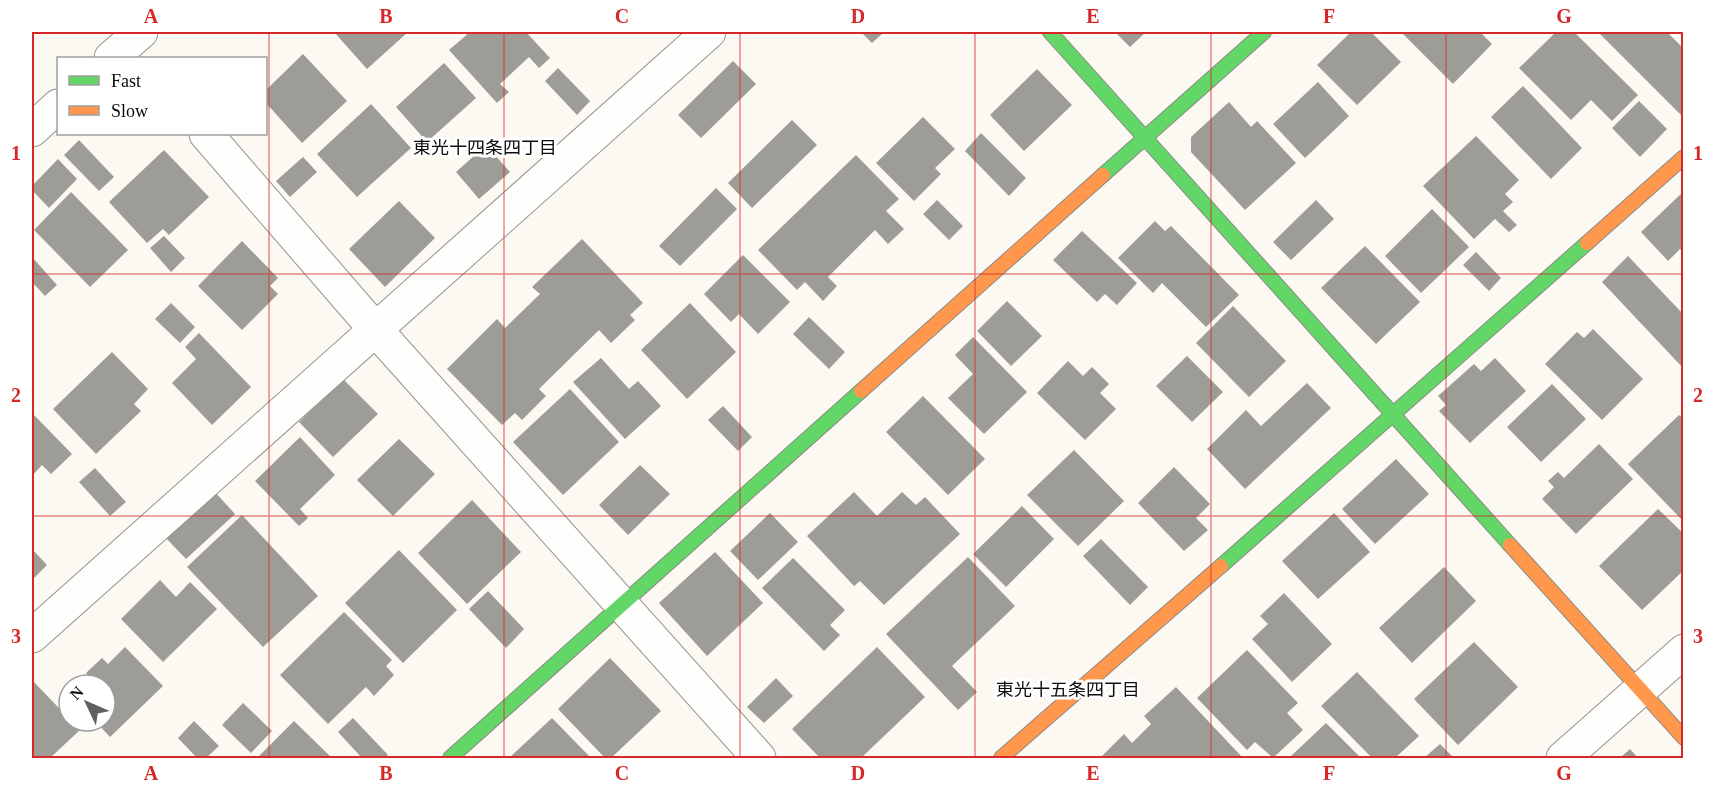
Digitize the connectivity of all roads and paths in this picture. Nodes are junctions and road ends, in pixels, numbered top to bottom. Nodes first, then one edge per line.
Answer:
1 (709, 32) edge
2 (1050, 32) edge
3 (1264, 32) edge
4 (57, 107) edge
5 (32, 130) edge
6 (207, 135) edge
7 (1145, 136) junction
8 (1683, 157) edge
9 (375, 329) junction
10 (1393, 416) junction
11 (621, 607) junction
12 (32, 636) edge
13 (1683, 651) edge
14 (1640, 689) junction
15 (1683, 738) edge
16 (450, 759) edge
17 (759, 759) edge
18 (1001, 759) edge
19 (1563, 759) edge

1 - 9 street
2 - 7 street
3 - 7 street
4 - 5 street
6 - 9 street
7 - 10 street
7 - 11 street
8 - 10 street
9 - 11 street
9 - 12 street
10 - 14 street
10 - 18 street
11 - 16 street
11 - 17 street
13 - 14 street
14 - 15 street
14 - 19 street

